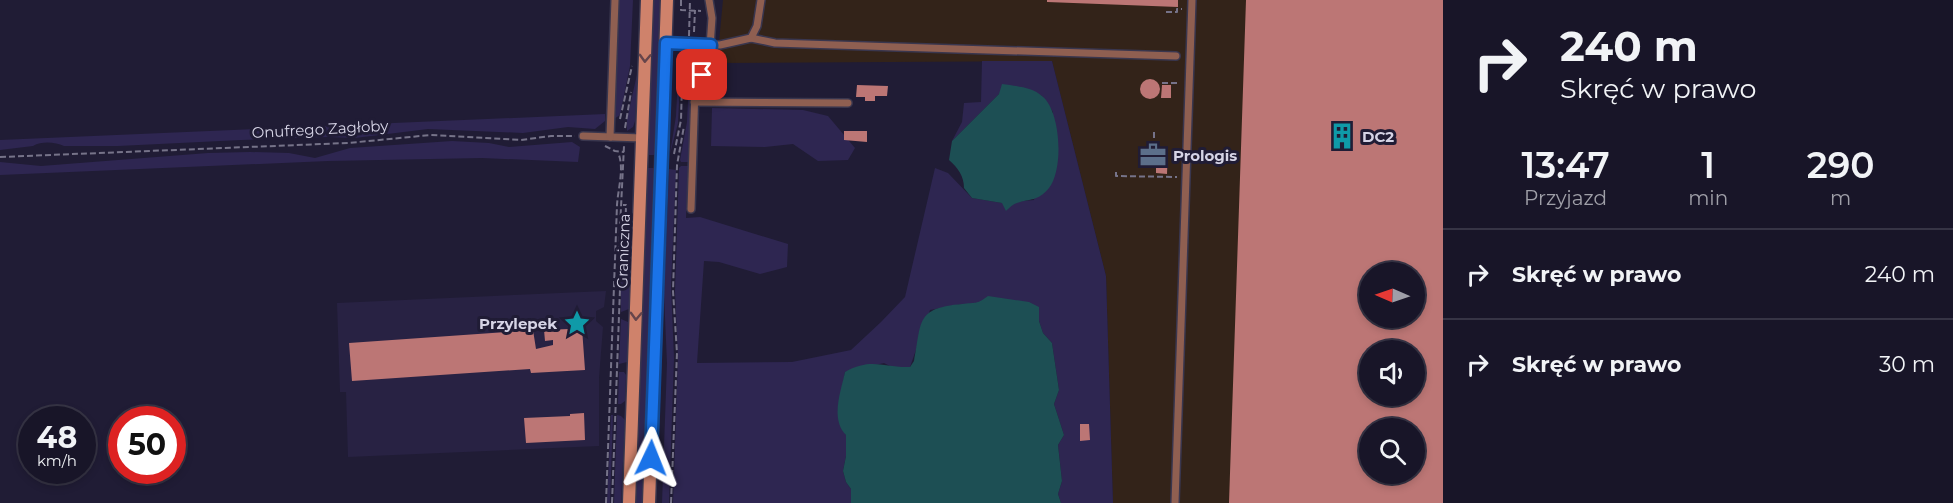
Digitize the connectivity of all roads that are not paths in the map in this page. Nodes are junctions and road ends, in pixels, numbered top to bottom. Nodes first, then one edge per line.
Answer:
1 (615, 0) edge
2 (647, 0) edge
3 (667, 0) edge
4 (709, 0) edge
5 (761, 0) edge
6 (1192, 0) edge
7 (751, 38) junction
8 (666, 43) junction
9 (711, 45) junction
10 (1176, 56) dead end
11 (694, 102) junction
12 (848, 103) dead end
13 (583, 136) road end
14 (610, 137) junction
15 (642, 138) junction
16 (691, 210) dead end
17 (629, 503) edge
18 (649, 503) edge
19 (1175, 503) edge

1 - 14 lane
2 -> 15 main road, Graniczna
3 - 8 main road
4 - 9 lane
5 - 7 lane
6 - 19 lane
7 - 9 lane
7 - 10 lane
8 - 9 lane
8 - 18 main road
9 - 11 lane
11 - 12 lane
11 - 16 lane
13 - 14 lane
14 - 15 lane
15 -> 17 main road, Graniczna

